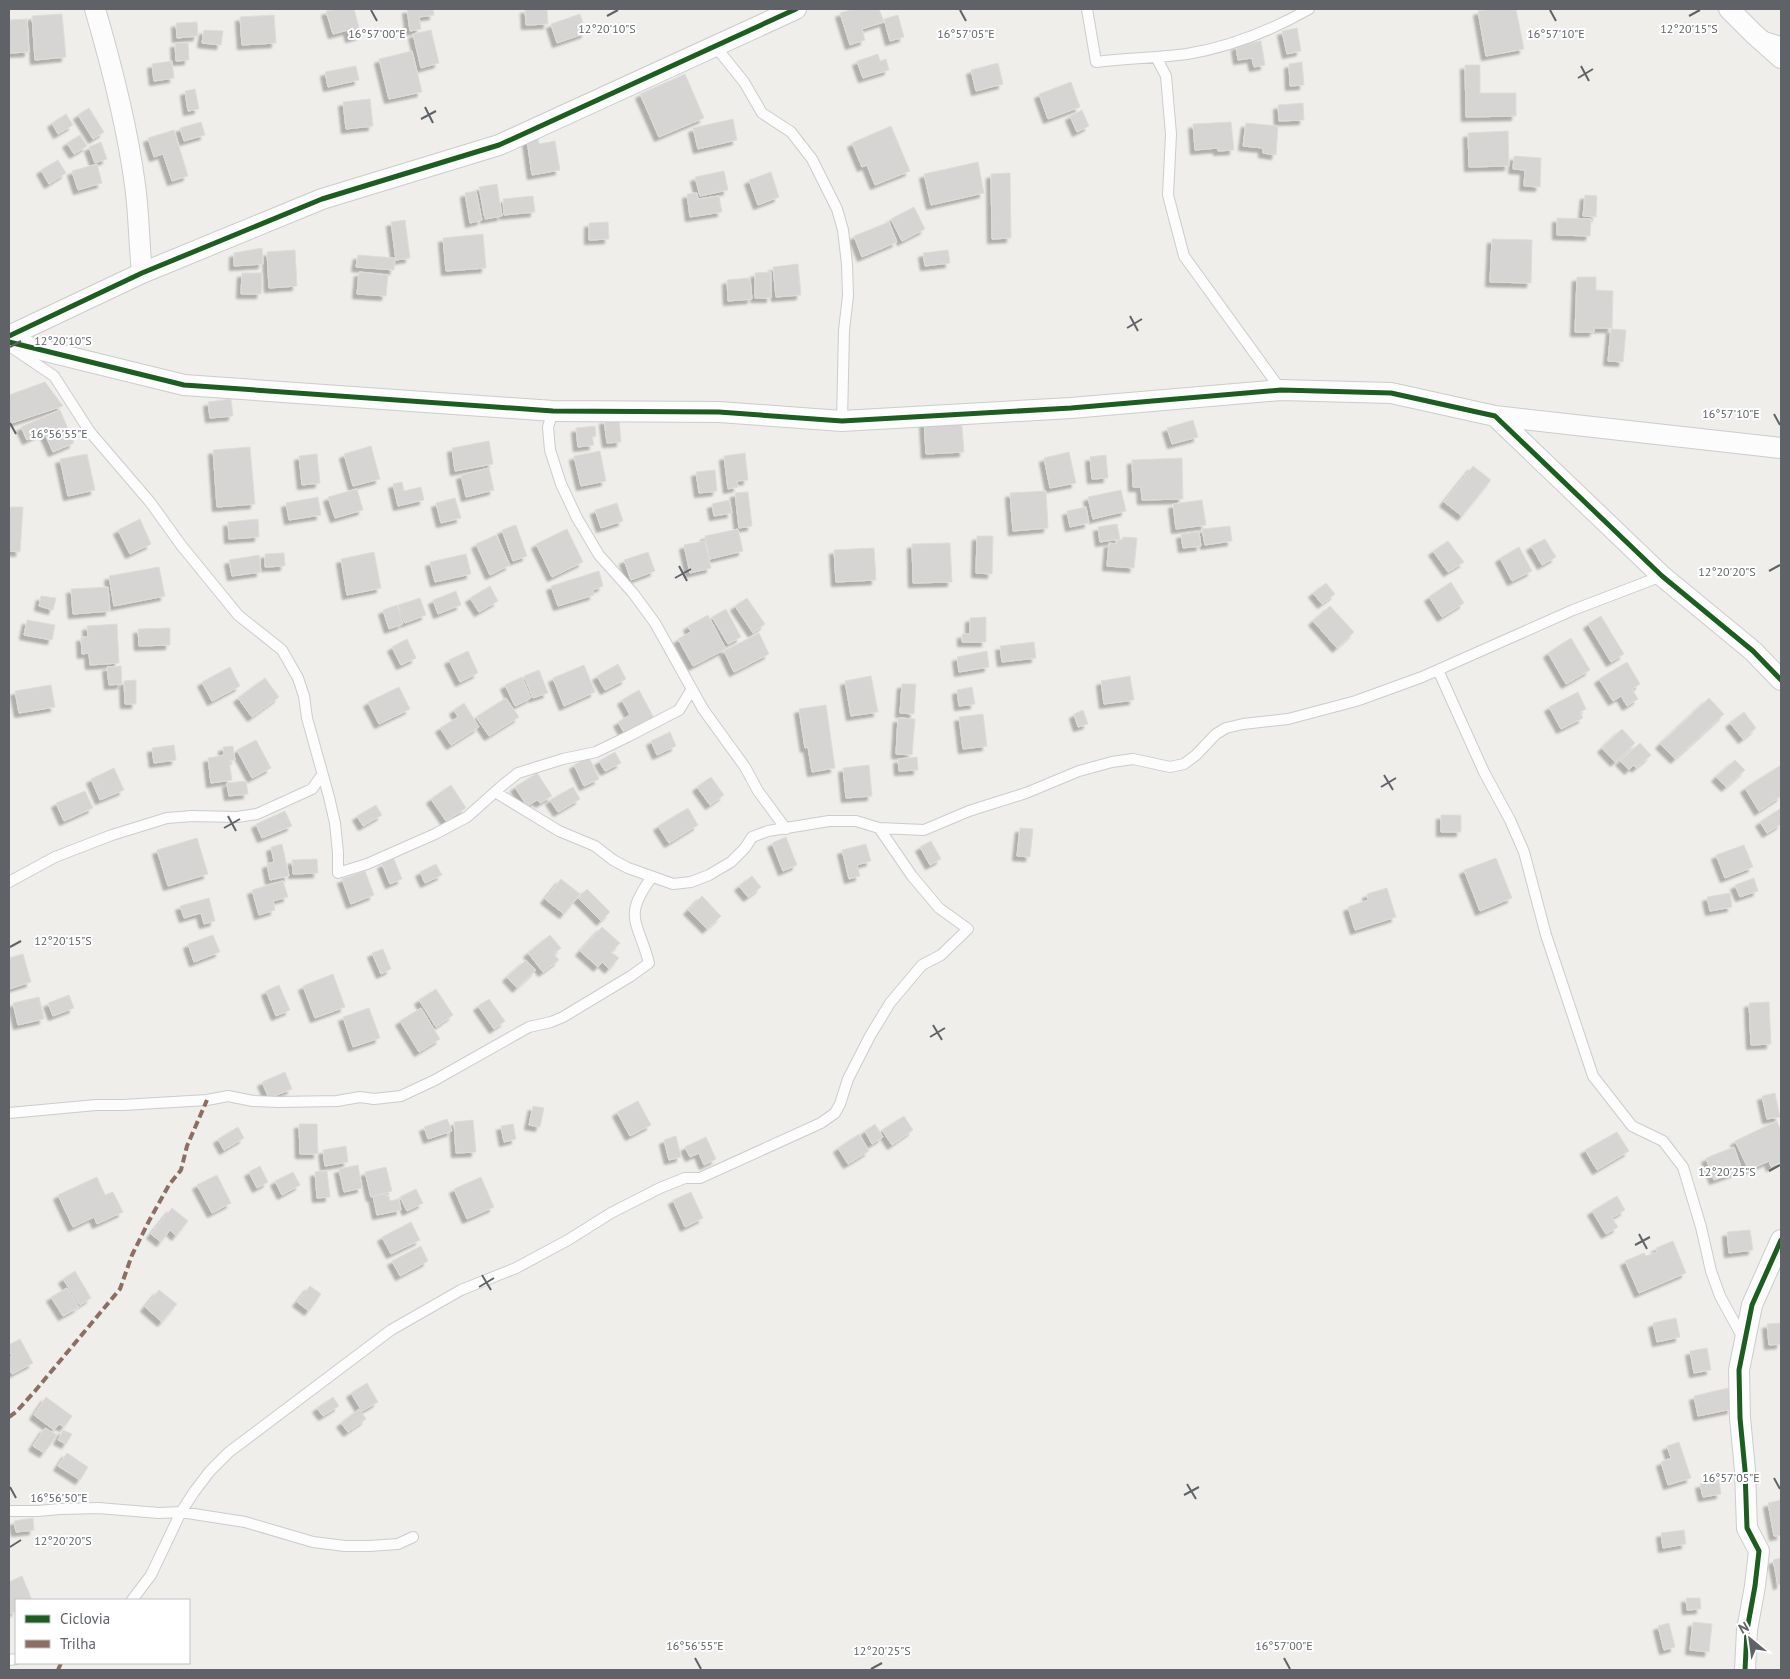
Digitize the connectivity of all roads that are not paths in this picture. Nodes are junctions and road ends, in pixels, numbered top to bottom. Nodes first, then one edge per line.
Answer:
1 (96, 9) edge
2 (796, 9) edge
3 (1088, 9) edge
4 (1309, 9) edge
5 (1729, 9) edge
6 (1754, 34) junction
7 (1781, 42) edge
8 (715, 46) junction
9 (1156, 57) junction
10 (1781, 58) edge
11 (142, 273) junction
12 (9, 336) edge
13 (9, 344) edge
14 (1281, 390) junction
15 (553, 411) junction
16 (1495, 416) junction
17 (842, 422) junction
18 (1781, 448) edge
19 (1662, 576) junction
20 (1438, 670) junction
21 (1781, 680) edge
22 (692, 689) junction
23 (322, 774) junction
24 (495, 792) junction
25 (879, 828) junction
26 (786, 829) junction
27 (652, 877) junction
28 (9, 882) edge
29 (9, 1113) edge
30 (1781, 1240) edge
31 (1744, 1340) junction
32 (9, 1511) edge
33 (181, 1512) junction
34 (413, 1537) dead end
35 (133, 1599) edge
36 (1745, 1670) edge

1 - 11 street
2 - 8 street
3 - 9 lane
4 - 9 lane
5 - 6 street
6 - 7 lane
6 - 10 street
8 - 11 street
8 - 17 lane
9 - 14 lane
11 - 12 street
13 - 15 street
13 - 23 lane
14 - 16 street
14 - 17 street
15 - 17 street
15 - 22 lane
16 - 18 street
16 - 19 street
19 - 20 lane
19 - 21 street
20 - 25 lane
20 - 31 lane
22 - 24 lane
22 - 26 lane
23 - 24 lane
23 - 28 lane
24 - 27 lane
25 - 26 lane
25 - 33 lane
26 - 27 lane
27 - 29 lane
30 - 31 street
31 - 36 street
32 - 33 lane
33 - 34 lane
33 - 35 lane

